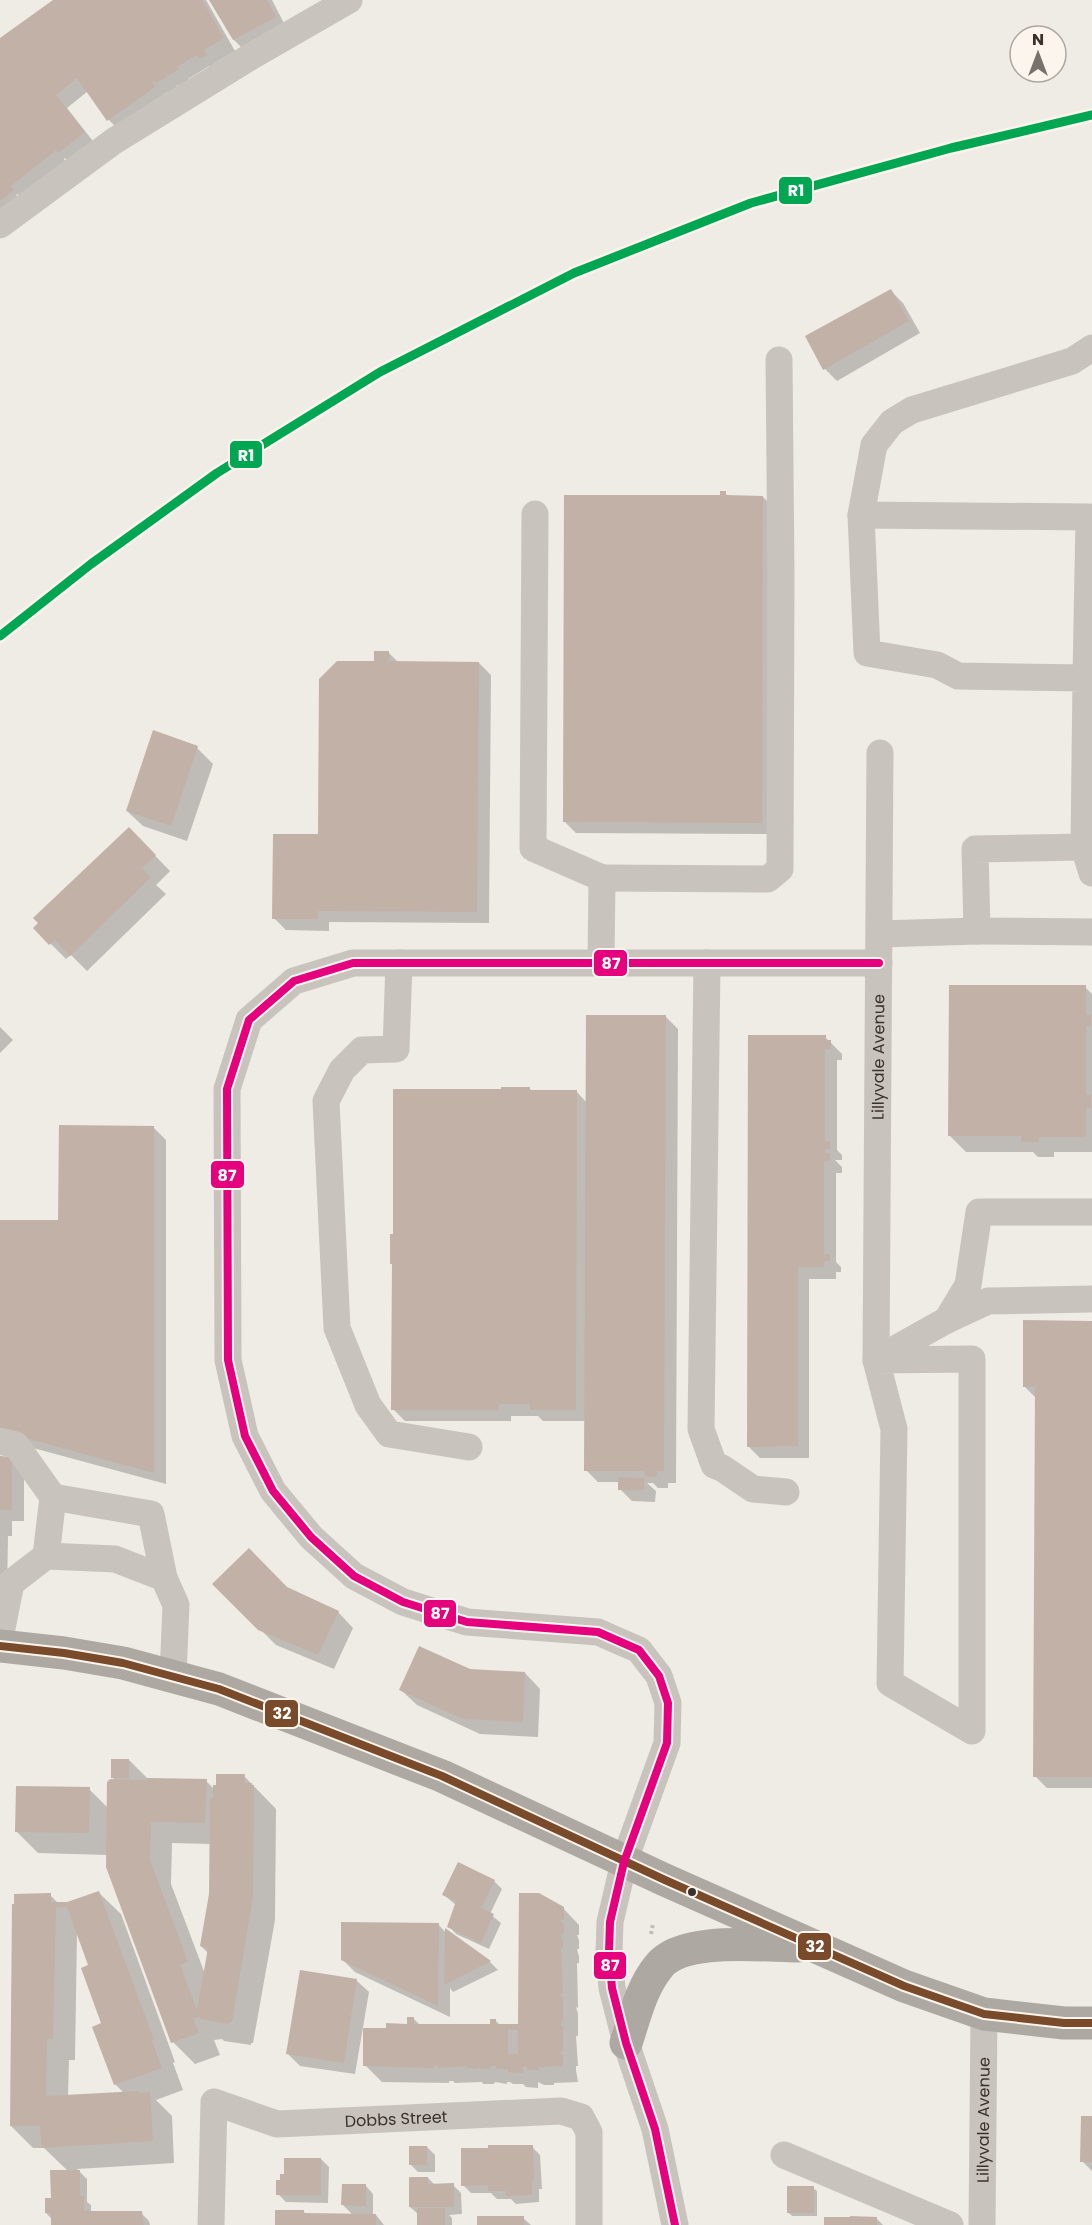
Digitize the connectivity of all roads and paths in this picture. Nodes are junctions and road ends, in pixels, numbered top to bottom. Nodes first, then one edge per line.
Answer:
1 (333, 4) edge
2 (0, 225) edge
3 (1092, 348) edge
4 (778, 360) dead end
5 (535, 514) dead end
6 (861, 515) junction
7 (1086, 678) junction
8 (880, 753) dead end
9 (1084, 847) junction
10 (1092, 873) edge
11 (602, 878) junction
12 (977, 931) junction
13 (1092, 932) edge
14 (880, 934) junction
15 (399, 963) junction
16 (601, 963) junction
17 (707, 963) junction
18 (879, 963) junction
19 (1092, 1212) edge
20 (1092, 1299) edge
21 (947, 1320) junction
22 (876, 1360) junction
23 (0, 1441) edge
24 (469, 1447) dead end
25 (786, 1492) dead end
26 (53, 1497) junction
27 (46, 1556) junction
28 (164, 1578) junction
29 (0, 1638) edge
30 (0, 1646) edge
31 (173, 1676) junction
32 (624, 1862) junction
33 (813, 1947) junction
34 (984, 2014) junction
35 (1092, 2022) edge
36 (626, 2043) junction
37 (784, 2155) dead end
38 (211, 2225) edge
39 (589, 2225) edge
40 (675, 2225) edge
41 (950, 2225) edge
42 (982, 2225) edge

1 - 2 street
3 - 6 street
4 - 11 street
5 - 11 street
6 - 7 street
6 - 7 street
7 - 9 street
8 - 14 street, Lillyvale Avenue
9 - 10 street
9 - 12 street
11 - 16 street
12 - 13 street
12 - 14 street
14 - 18 street, Lillyvale Avenue
15 - 16 street
15 - 24 street
15 - 32 street
16 - 17 street
17 - 18 street
17 - 25 street
18 - 22 street, Lillyvale Avenue
19 - 21 street
20 - 21 street
21 - 22 street
22 - 22 street, Lillyvale Avenue
23 - 26 street
26 - 27 street
26 - 28 street
27 - 28 street
27 - 29 street
28 - 31 street
30 - 31 main road
31 - 32 main road
32 - 33 main road
32 - 36 street
33 - 34 main road
33 - 36 main road
34 - 35 main road
34 - 42 street, Lillyvale Avenue
36 - 40 street
37 - 41 street
38 - 39 street, Dobbs Street

